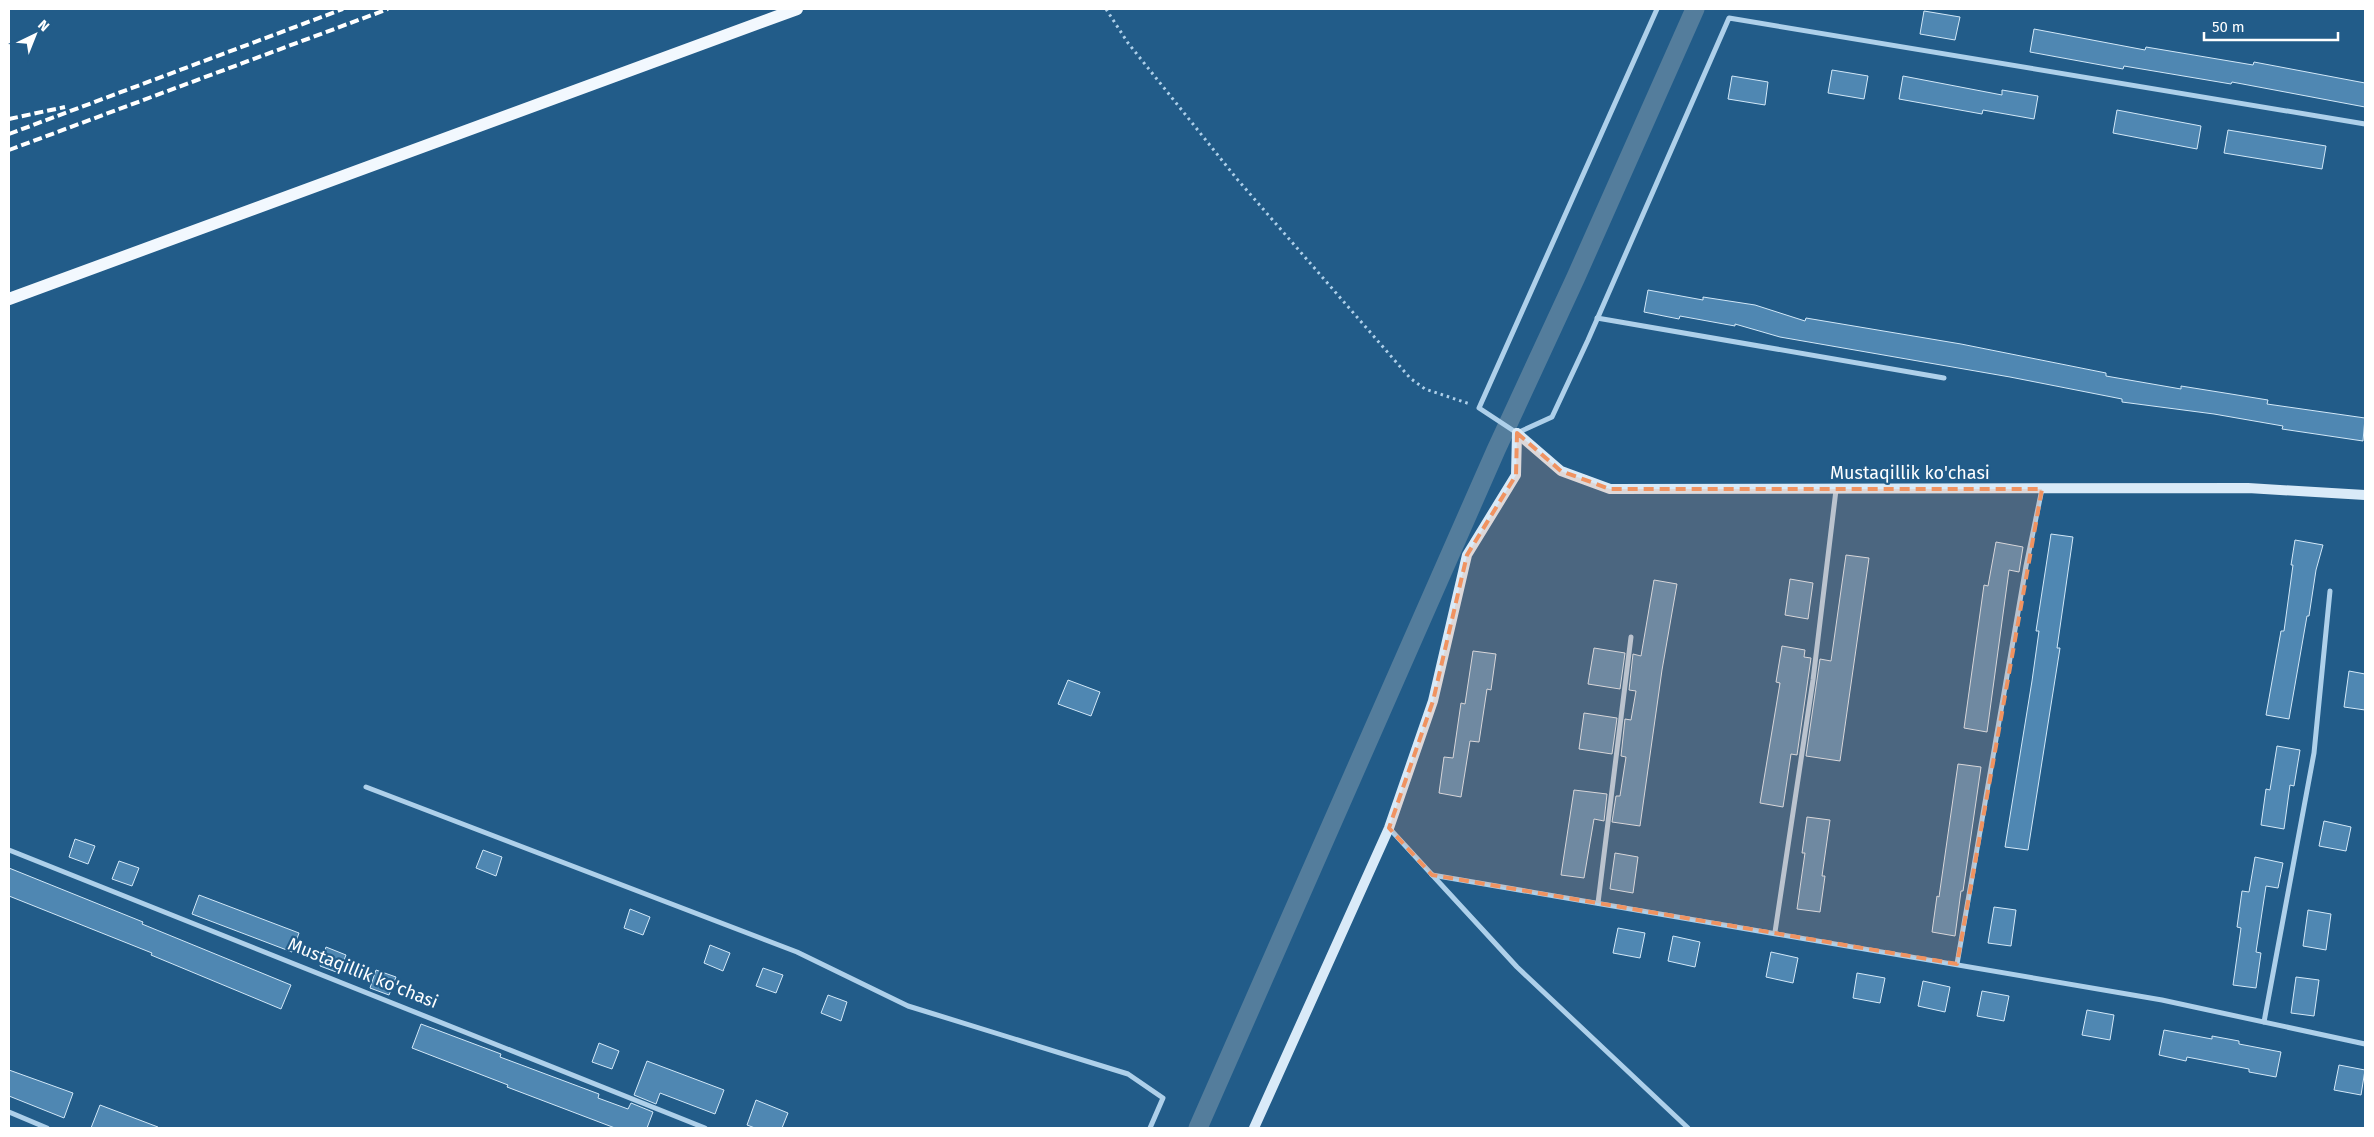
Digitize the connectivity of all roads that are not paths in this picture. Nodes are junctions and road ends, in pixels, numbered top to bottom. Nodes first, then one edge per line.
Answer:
1 (797, 9) edge
2 (1657, 9) edge
3 (2365, 124) edge
4 (9, 298) edge
5 (1597, 318) junction
6 (1944, 378) dead end
7 (1517, 433) junction
8 (2042, 489) junction
9 (1836, 490) junction
10 (2365, 495) edge
11 (2330, 591) dead end
12 (1631, 637) dead end
13 (366, 787) dead end
14 (1389, 828) junction
15 (9, 850) edge
16 (1432, 875) junction
17 (1598, 902) junction
18 (1775, 932) junction
19 (1957, 964) junction
20 (2264, 1022) junction
21 (2365, 1044) edge
22 (9, 1112) edge
23 (47, 1128) edge
24 (704, 1128) edge
25 (1150, 1128) edge
26 (1254, 1128) edge
27 (1688, 1128) edge

1 - 4 main road
2 - 7 street, Mustaqillik ko'chasi
3 - 5 street
5 - 6 street
5 - 7 street
7 - 9 street, Mustaqillik ko'chasi
7 - 14 street
8 - 9 street, Mustaqillik ko'chasi
8 - 10 street, Mustaqillik ko'chasi
8 - 19 street
9 - 18 street
11 - 20 street
12 - 17 street
13 - 25 street
14 - 16 street
14 - 26 street
15 - 24 street, Mustaqillik ko'chasi
16 - 17 street
16 - 27 street
17 - 18 street
18 - 19 street
19 - 20 street
20 - 21 street
22 - 23 street

